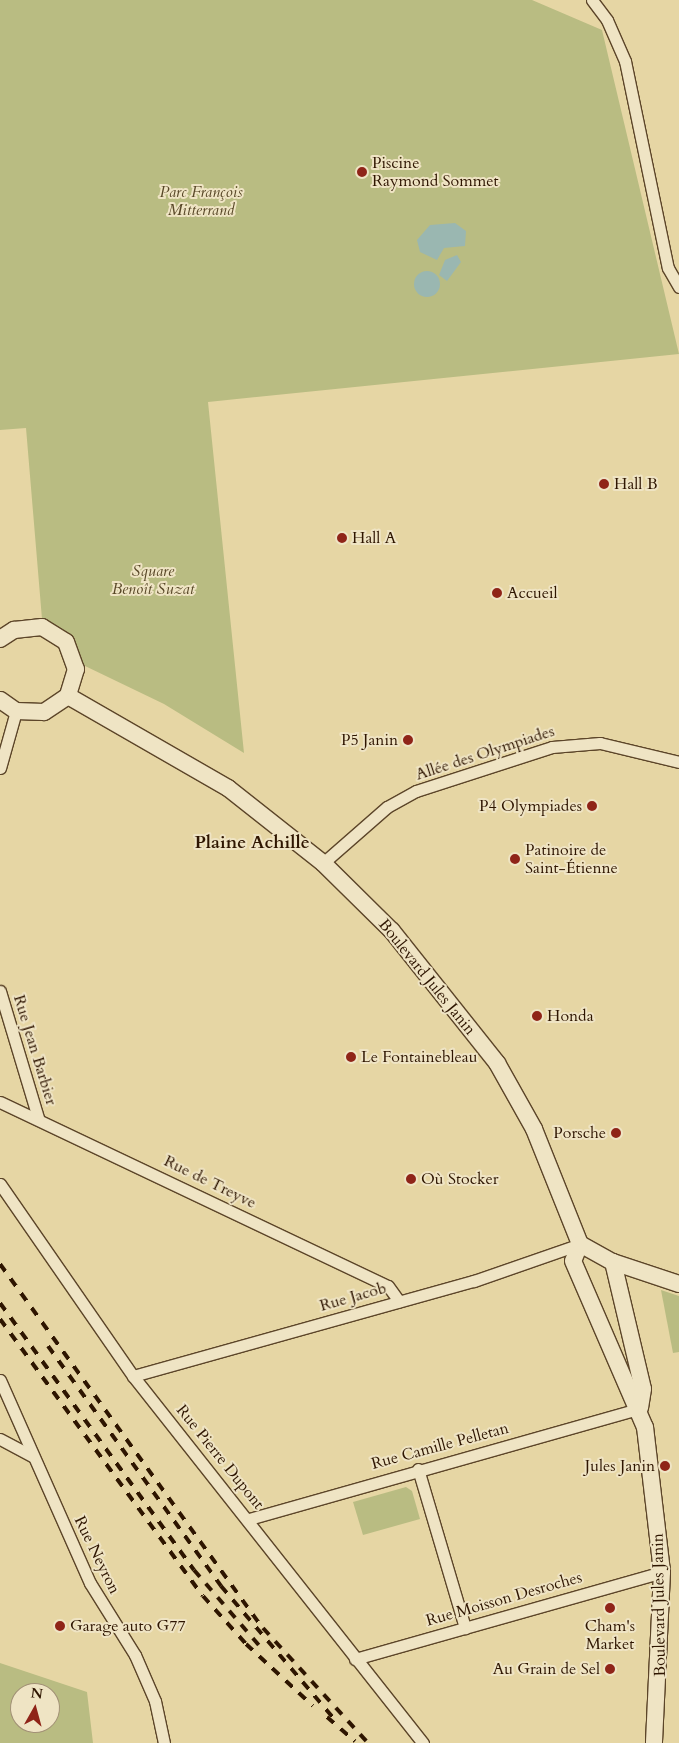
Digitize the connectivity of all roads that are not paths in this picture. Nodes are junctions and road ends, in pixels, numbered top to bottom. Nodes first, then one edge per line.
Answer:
1 (592, 0) edge
2 (679, 287) edge
3 (0, 639) edge
4 (68, 696) junction
5 (0, 700) edge
6 (16, 711) junction
7 (679, 762) edge
8 (0, 768) edge
9 (323, 863) junction
10 (0, 991) edge
11 (0, 1102) edge
12 (38, 1118) junction
13 (0, 1184) edge
14 (580, 1244) junction
15 (613, 1262) junction
16 (679, 1284) edge
17 (399, 1300) junction
18 (133, 1376) junction
19 (0, 1380) edge
20 (640, 1408) junction
21 (0, 1439) edge
22 (32, 1456) junction
23 (418, 1469) junction
24 (249, 1518) junction
25 (662, 1572) junction
26 (465, 1628) junction
27 (355, 1659) junction
28 (164, 1743) edge
29 (424, 1743) edge
30 (654, 1743) edge

1 - 2 street
3 - 4 main road
4 - 6 main road
4 - 9 main road, Boulevard Jules Janin
5 - 6 main road
6 - 8 street
7 - 9 street, Allée des Olympiades
9 - 14 main road, Boulevard Jules Janin
10 - 12 street, Rue Jean Barbier
11 - 12 street, Rue de Treyve
12 - 17 street, Rue de Treyve
13 - 18 street, Rue Pierre Dupont
14 - 15 main road
14 - 17 street, Rue Jacob
14 - 20 main road, Boulevard Jules Janin
15 - 16 main road
15 - 20 main road, Boulevard Jules Janin
17 - 18 street, Rue Jacob
18 - 24 street, Rue Pierre Dupont
19 - 22 street, Rue Neyron
20 - 23 street, Rue Camille Pelletan
20 - 25 main road, Boulevard Jules Janin
21 - 22 street
22 - 28 street, Rue Neyron
23 - 24 street, Rue Camille Pelletan
23 - 26 street
24 - 27 street, Rue Pierre Dupont
25 - 26 street, Rue Moisson Desroches
25 - 30 main road, Boulevard Jules Janin
26 - 27 street, Rue Moisson Desroches
27 - 29 street, Rue Pierre Dupont

